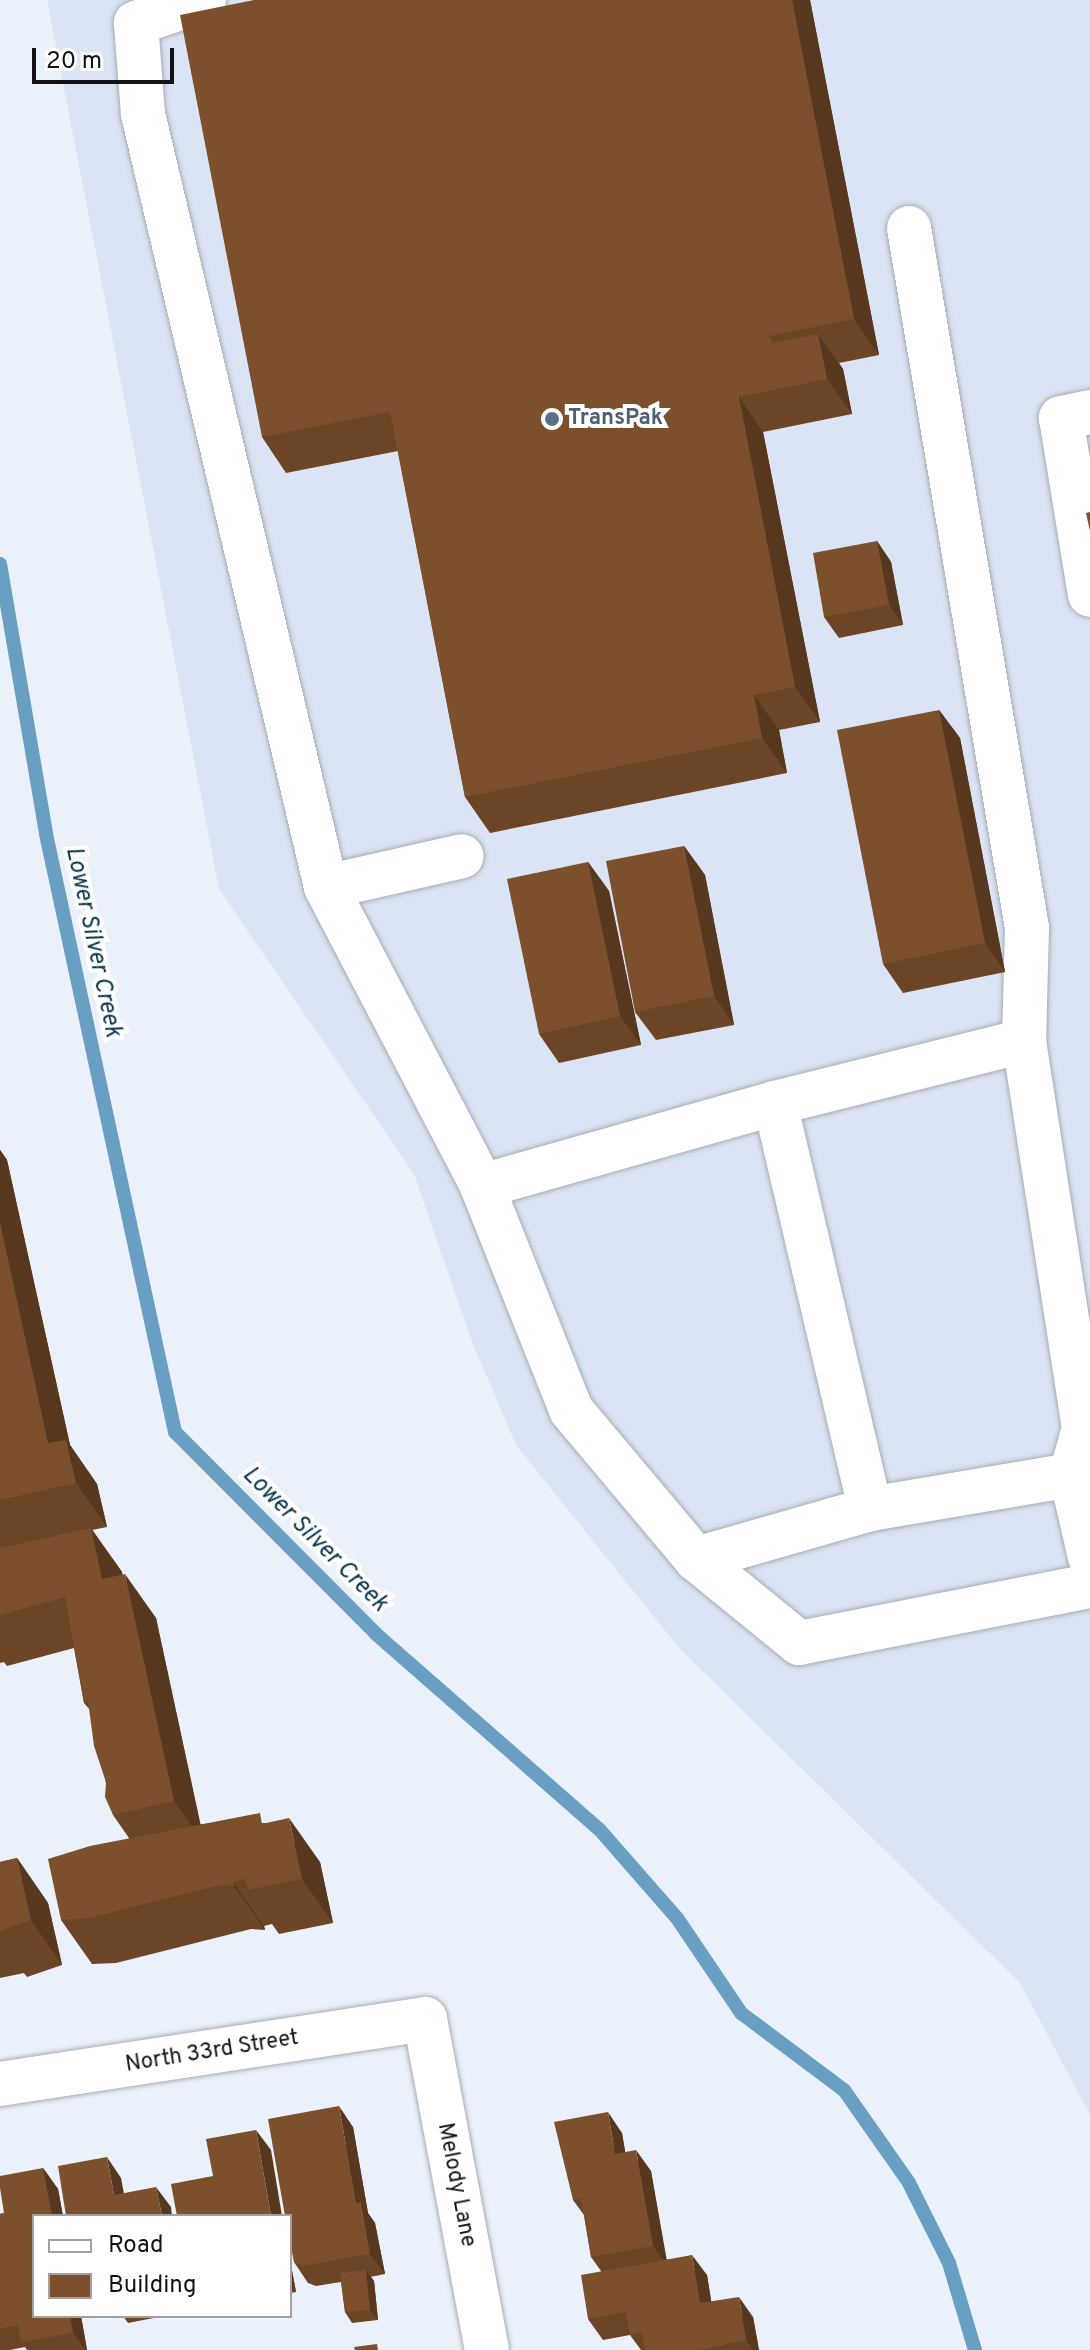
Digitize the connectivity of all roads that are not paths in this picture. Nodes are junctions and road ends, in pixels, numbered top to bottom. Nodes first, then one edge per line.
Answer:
1 (204, 0) edge
2 (909, 228) dead end
3 (1090, 412) edge
4 (1090, 595) edge
5 (462, 856) dead end
6 (326, 887) junction
7 (1024, 1041) junction
8 (775, 1103) junction
9 (482, 1186) junction
10 (1071, 1475) junction
11 (870, 1509) junction
12 (1090, 1557) edge
13 (696, 1559) junction
14 (1090, 1586) edge
15 (425, 2019) joint
16 (0, 2084) edge
17 (487, 2350) edge

1 - 6 street
2 - 7 street
3 - 4 street
5 - 6 street
6 - 9 street
7 - 8 street
7 - 10 street
8 - 9 street
8 - 11 street
9 - 13 street
10 - 11 street
10 - 12 street
11 - 13 street
13 - 14 street
15 - 16 street, North 33rd Street
15 - 17 street, Melody Lane

